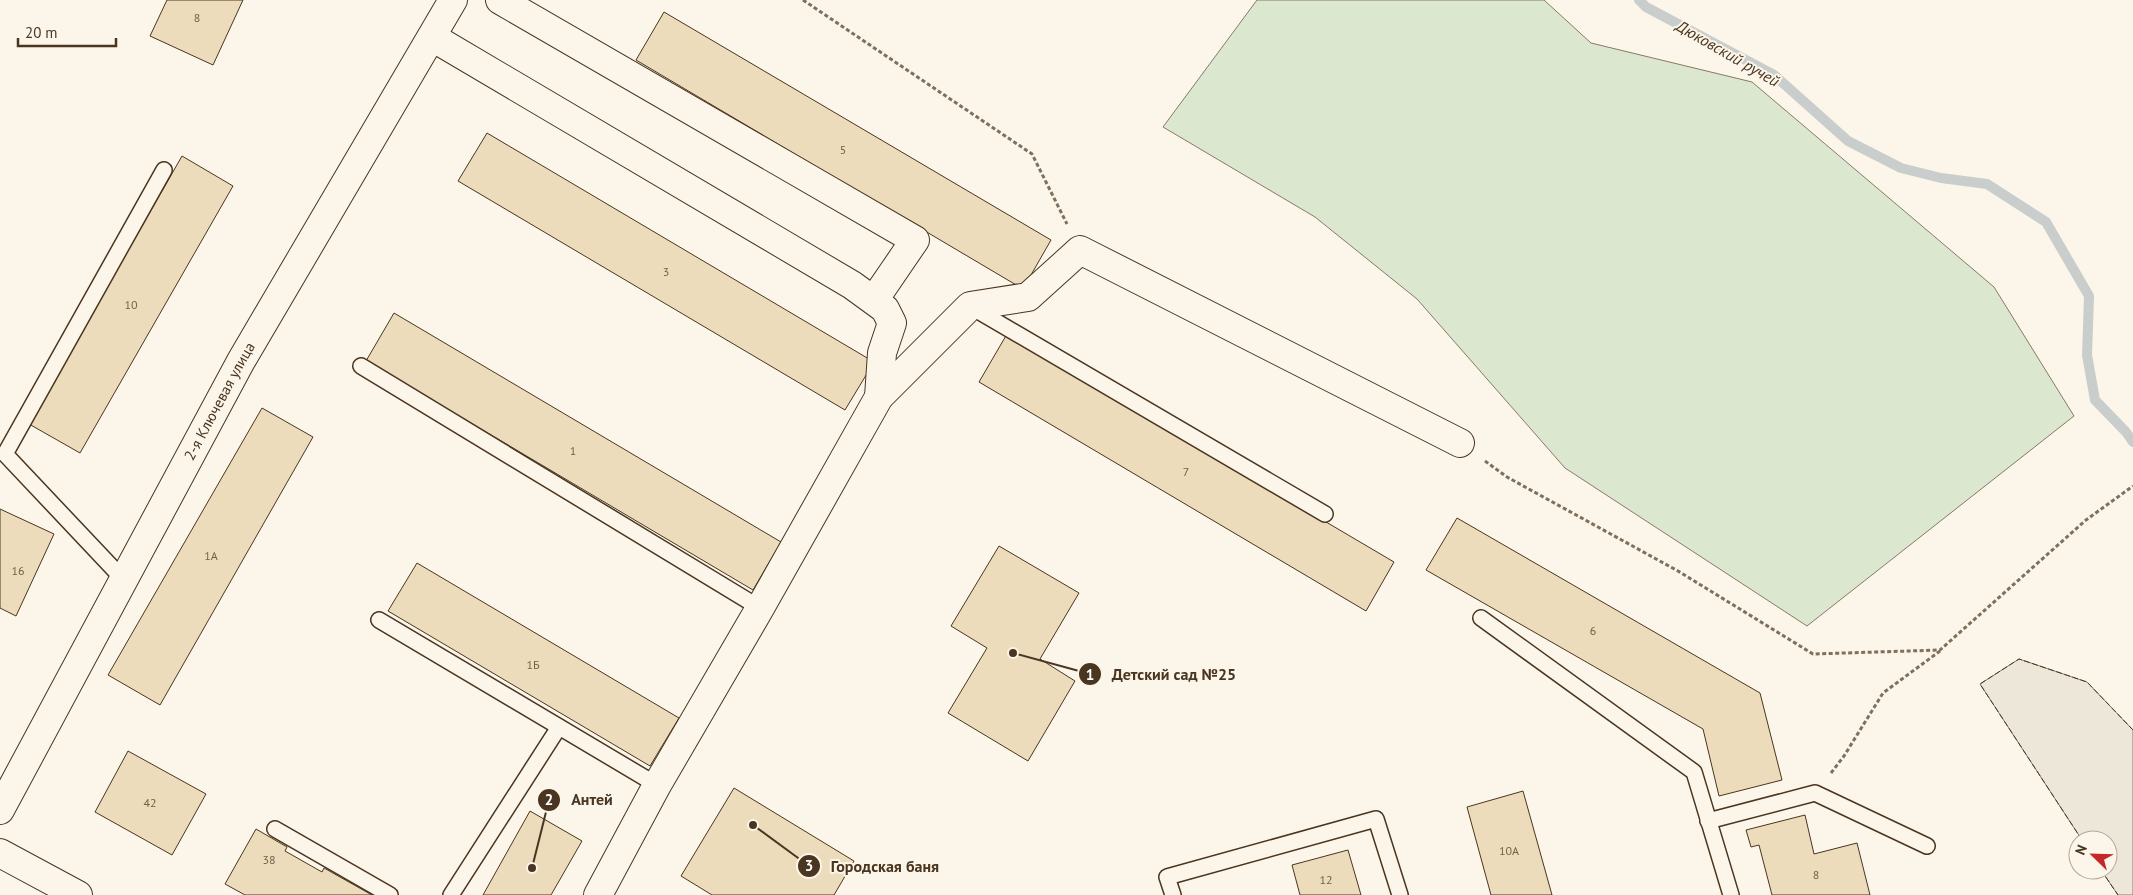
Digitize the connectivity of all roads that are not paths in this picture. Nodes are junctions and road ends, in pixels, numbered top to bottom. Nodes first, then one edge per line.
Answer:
1 (453, 0) edge
2 (500, 0) edge
3 (432, 37) junction
4 (164, 170) dead end
5 (874, 300) junction
6 (970, 306) junction
7 (361, 366) dead end
8 (879, 397) junction
9 (1460, 443) road end
10 (1325, 514) dead end
11 (124, 580) junction
12 (760, 608) junction
13 (1481, 618) dead end
14 (379, 620) dead end
15 (559, 727) junction
16 (657, 785) junction
17 (0, 810) edge
18 (1708, 821) junction
19 (275, 829) dead end
20 (1927, 846) dead end
21 (0, 853) edge
22 (78, 895) edge
23 (390, 895) edge
24 (451, 895) edge
25 (598, 895) edge
26 (1173, 895) edge
27 (1400, 895) edge
28 (1731, 895) edge

1 - 3 street, 2-я Ключевая улица
2 - 5 street
3 - 5 street
3 - 11 street, 2-я Ключевая улица
4 - 11 lane
5 - 8 street
6 - 8 street
6 - 9 street
6 - 10 lane
7 - 12 lane
8 - 12 street
11 - 17 street, 2-я Ключевая улица
12 - 16 street
13 - 18 lane
14 - 15 lane
15 - 16 lane
15 - 24 lane
16 - 25 street
18 - 20 lane
18 - 28 lane
19 - 23 lane
21 - 22 street
26 - 27 lane

